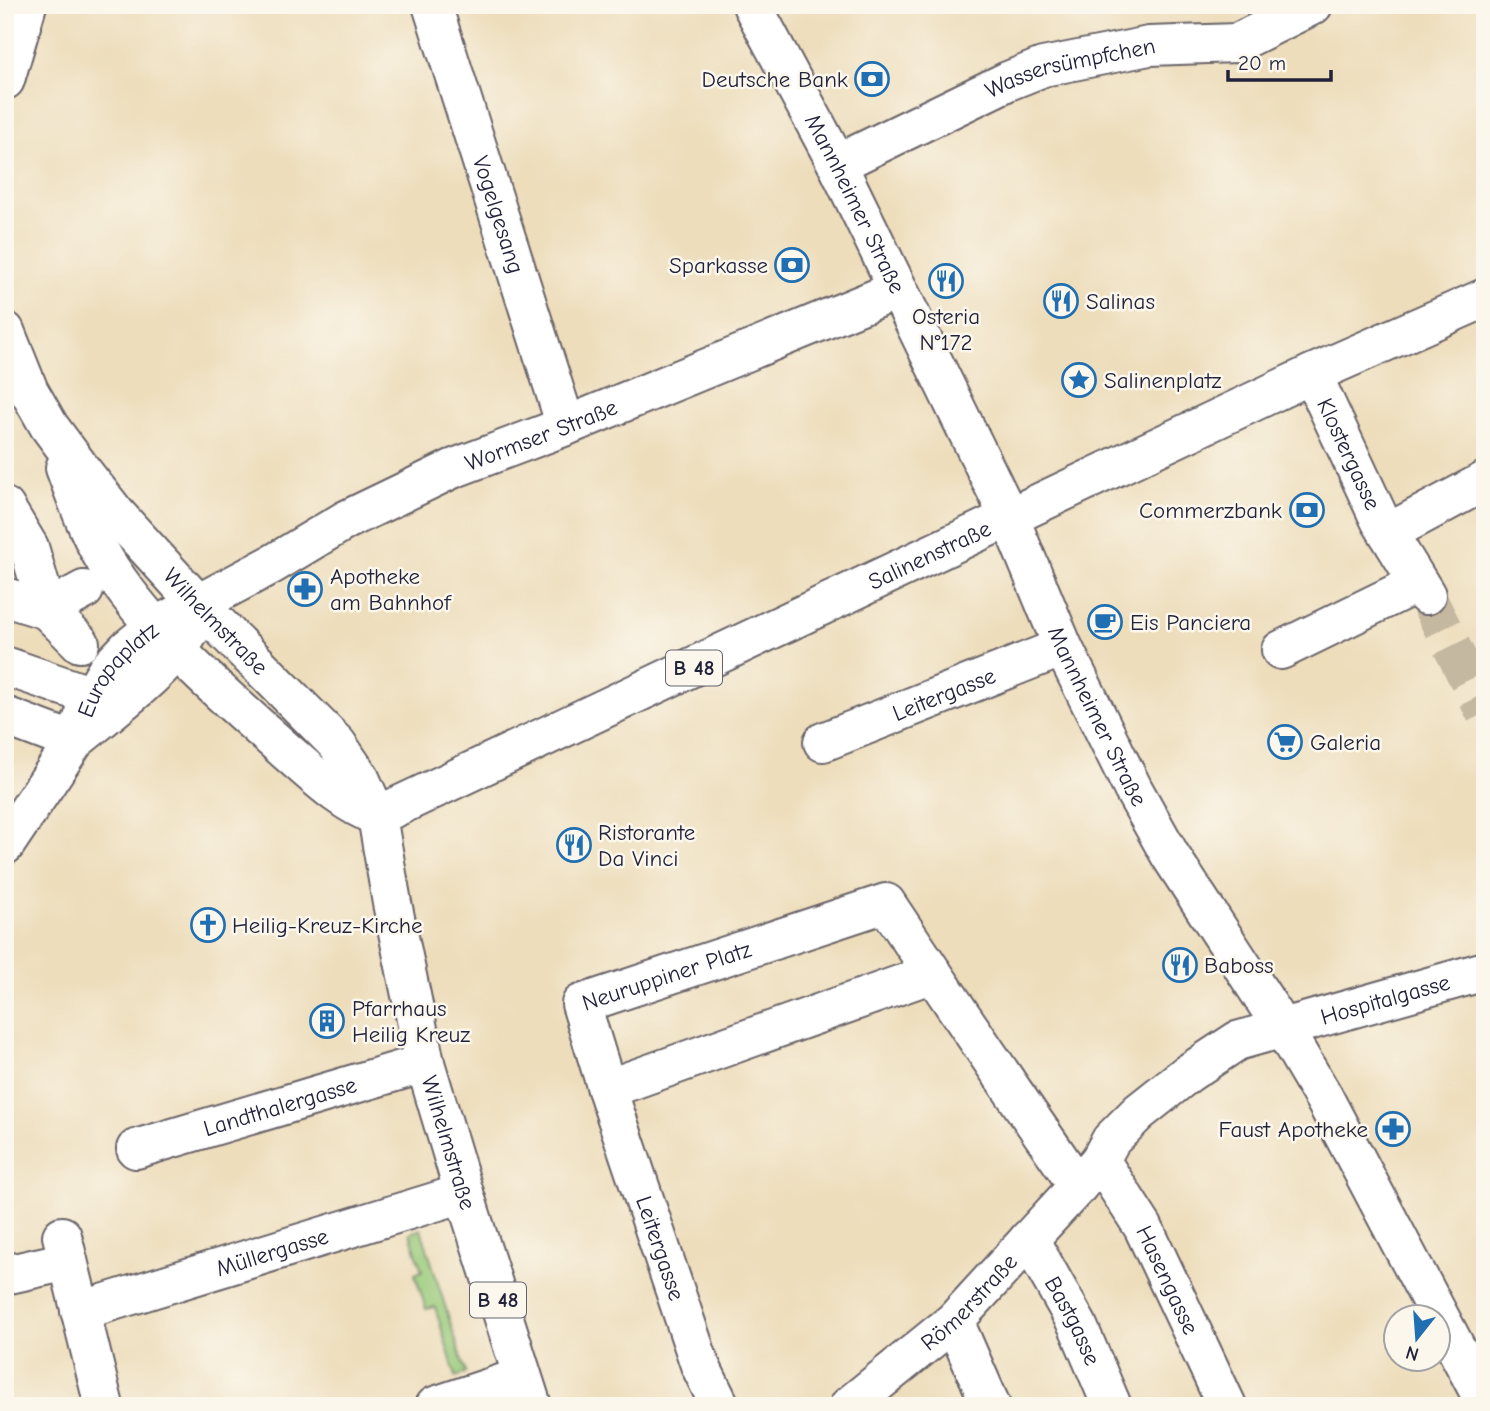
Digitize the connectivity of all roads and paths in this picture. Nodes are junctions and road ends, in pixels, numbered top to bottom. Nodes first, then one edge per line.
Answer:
1 (432, 5) edge
2 (752, 5) edge
3 (1313, 5) edge
4 (19, 9) edge
5 (5, 80) edge
6 (837, 164) junction
7 (897, 290) junction
8 (1485, 298) edge
9 (5, 331) edge
10 (1312, 374) junction
11 (49, 426) junction
12 (566, 426) junction
13 (1485, 481) edge
14 (5, 507) edge
15 (1010, 519) junction
16 (1388, 533) junction
17 (84, 590) dead end
18 (5, 597) edge
19 (198, 604) junction
20 (47, 610) junction
21 (167, 638) junction
22 (80, 643) dead end
23 (1063, 647) junction
24 (1281, 650) dead end
25 (5, 666) edge
26 (92, 696) junction
27 (5, 716) edge
28 (74, 742) junction
29 (823, 742) dead end
30 (326, 785) junction
31 (19, 803) edge
32 (377, 816) junction
33 (5, 845) edge
34 (387, 874) junction
35 (1485, 971) edge
36 (933, 973) junction
37 (1284, 1030) junction
38 (425, 1063) junction
39 (607, 1089) junction
40 (136, 1149) dead end
41 (1089, 1173) junction
42 (464, 1193) junction
43 (1029, 1239) junction
44 (5, 1275) edge
45 (80, 1311) junction
46 (954, 1321) junction
47 (527, 1391) edge
48 (1485, 1404) edge
49 (104, 1406) edge
50 (435, 1406) edge
51 (720, 1406) edge
52 (849, 1406) edge
53 (992, 1406) edge
54 (1112, 1406) edge
55 (1227, 1406) edge

1 - 12 street, Vogelgesang
2 - 6 street, Mannheimer Straße
3 - 6 street, Wassersümpfchen
4 - 5 street
6 - 7 street, Mannheimer Straße
7 - 12 street, Wormser Straße
7 - 15 street, Mannheimer Straße
8 - 10 street, Salinenstraße / B 48
9 - 11 street, Wilhelmstraße
10 - 15 street, Salinenstraße / B 48
10 - 16 street, Klostergasse
11 - 19 street, Wilhelmstraße
11 - 21 street, Wilhelmstraße
12 - 19 street, Wormser Straße
13 - 16 street, Klostergasse
14 - 20 street
15 - 23 street, Mannheimer Straße
15 - 32 street, Salinenstraße / B 48
16 - 24 street, Klostergasse
17 - 20 street
18 - 20 street
19 - 21 street, Europaplatz
19 - 32 street, Wilhelmstraße
20 - 22 street
21 - 26 street, Europaplatz
21 - 28 street, Europaplatz
21 - 30 street, Wilhelmstraße
23 - 29 street, Leitergasse
23 - 37 street, Mannheimer Straße
25 - 26 street
26 - 28 street, Europaplatz
27 - 28 street
28 - 31 street, Europaplatz
30 - 32 street, Wilhelmstraße
30 - 34 street, Wilhelmstraße
31 - 33 street, Europaplatz
32 - 34 street, Wilhelmstraße / B 48
34 - 38 street, Wilhelmstraße / B 48
35 - 37 street, Hospitalgasse
36 - 39 street
36 - 39 street, Neuruppiner Platz
36 - 41 street
37 - 41 street, Römerstraße
37 - 48 street, Mannheimer Straße
38 - 40 street, Landthalergasse
38 - 42 street, Wilhelmstraße / B 48
39 - 51 street, Leitergasse
41 - 43 street, Römerstraße
41 - 55 street, Hasengasse
42 - 45 street, Müllergasse
42 - 47 street, Wilhelmstraße / B 48
43 - 46 street, Römerstraße
43 - 54 street, Bastgasse
44 - 45 street
45 - 49 street
46 - 52 street, Römerstraße
46 - 53 street
47 - 50 street

